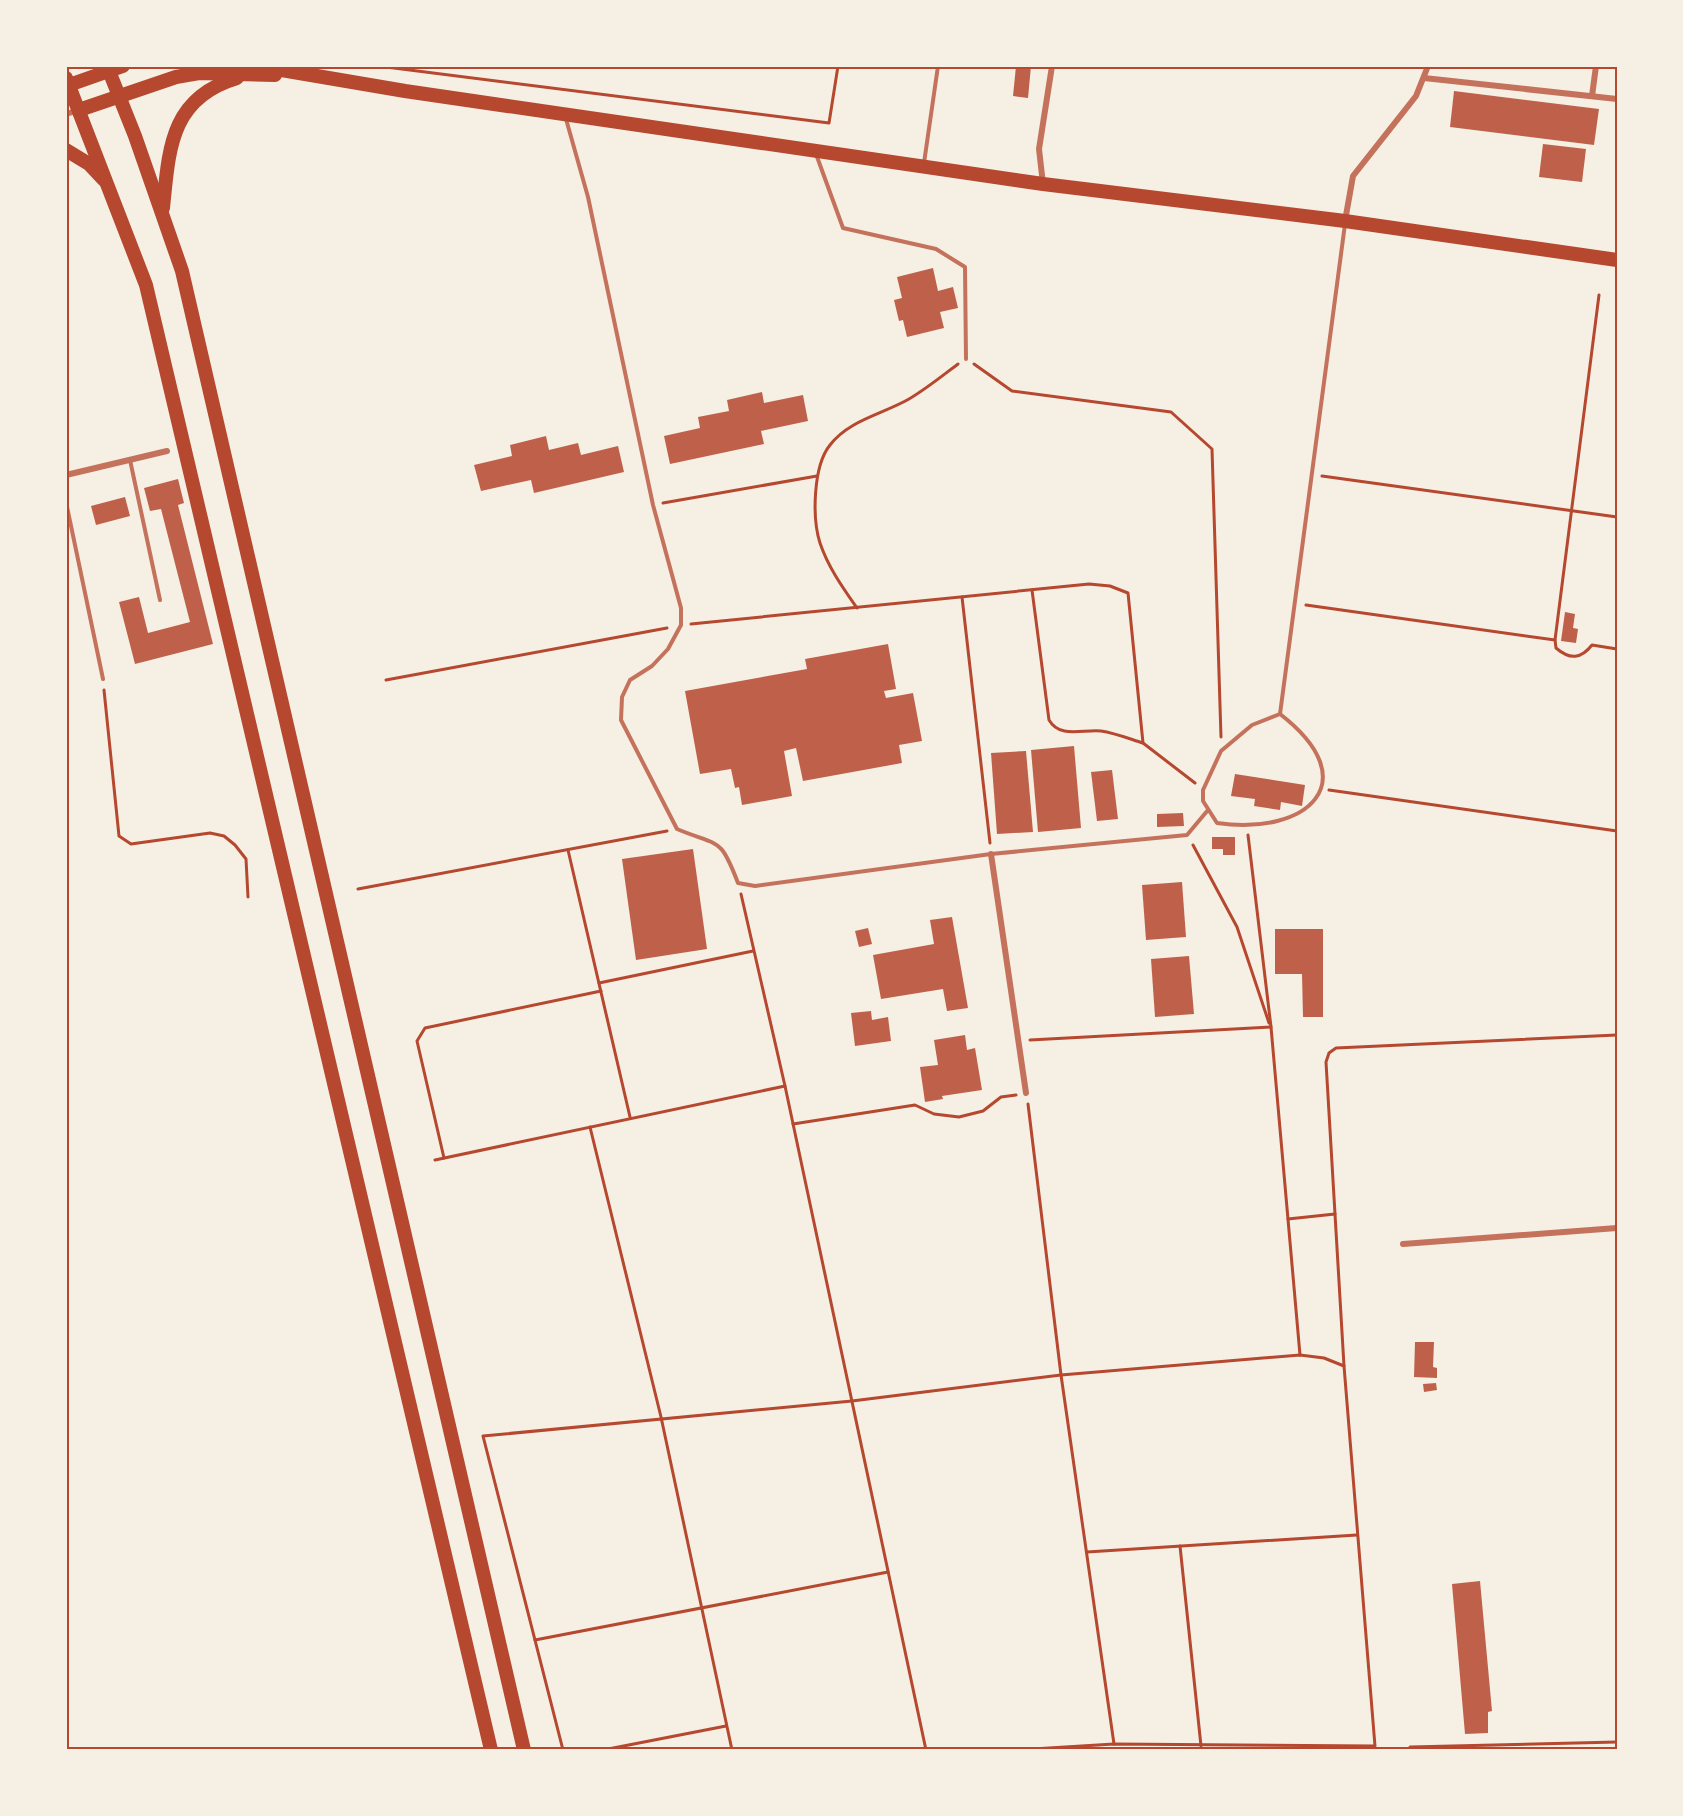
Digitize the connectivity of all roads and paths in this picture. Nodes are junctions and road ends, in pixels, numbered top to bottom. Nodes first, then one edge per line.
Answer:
1 (123, 66) edge
2 (258, 66) edge
3 (378, 66) edge
4 (838, 66) edge
5 (938, 66) edge
6 (1052, 66) edge
7 (1428, 66) edge
8 (1596, 66) edge
9 (108, 68) edge
10 (245, 75) junction
11 (298, 75) junction
12 (1424, 78) junction
13 (67, 83) edge
14 (120, 96) junction
15 (1592, 96) junction
16 (1617, 99) edge
17 (72, 112) edge
18 (565, 114) junction
19 (66, 150) edge
20 (815, 151) junction
21 (924, 167) junction
22 (1043, 184) junction
23 (110, 187) junction
24 (163, 213) junction
25 (1345, 221) junction
26 (1617, 260) edge
27 (1599, 295) dead end
28 (966, 359) junction
29 (167, 451) dead end
30 (130, 460) junction
31 (1311, 474) junction
32 (66, 475) edge
33 (817, 476) junction
34 (66, 502) edge
35 (653, 505) junction
36 (1572, 510) junction
37 (1617, 517) edge
38 (1032, 590) junction
39 (962, 597) junction
40 (160, 600) dead end
41 (1295, 604) junction
42 (857, 608) junction
43 (681, 625) junction
44 (1555, 639) junction
45 (1617, 649) edge
46 (103, 679) joint
47 (386, 680) dead end
48 (1280, 714) junction
49 (1143, 743) junction
50 (1221, 751) junction
51 (1321, 789) junction
52 (1203, 790) junction
53 (1208, 810) junction
54 (1247, 826) junction
55 (677, 829) junction
56 (1617, 831) edge
57 (1187, 835) junction
58 (568, 850) junction
59 (991, 854) junction
60 (738, 883) junction
61 (358, 890) dead end
62 (248, 897) dead end
63 (753, 951) junction
64 (599, 983) junction
65 (601, 991) junction
66 (1271, 1027) junction
67 (1617, 1035) edge
68 (1019, 1040) junction
69 (785, 1086) junction
70 (1026, 1093) junction
71 (630, 1118) junction
72 (793, 1124) junction
73 (590, 1126) junction
74 (444, 1158) junction
75 (435, 1160) dead end
76 (1335, 1214) junction
77 (1288, 1219) junction
78 (1617, 1228) edge
79 (1403, 1244) dead end
80 (1300, 1355) junction
81 (1344, 1366) junction
82 (1061, 1376) junction
83 (852, 1401) junction
84 (661, 1417) junction
85 (1358, 1535) junction
86 (1180, 1546) junction
87 (1087, 1552) junction
88 (888, 1572) junction
89 (700, 1606) junction
90 (535, 1640) junction
91 (726, 1726) junction
92 (1617, 1742) edge
93 (1114, 1744) junction
94 (1201, 1746) junction
95 (1410, 1746) dead end
96 (491, 1750) edge
97 (525, 1750) edge
98 (564, 1750) edge
99 (603, 1750) edge
100 (732, 1750) edge
101 (926, 1750) edge
102 (1016, 1750) edge

1 - 9 main road
2 - 11 main road
3 - 4 path
5 - 21 lane
6 - 22 street
7 - 12 street
8 - 15 street
9 - 13 main road
9 - 14 main road
10 - 11 main road
10 - 14 main road
10 - 24 main road
11 - 18 main road
12 - 15 street
12 - 25 street
13 - 17 main road
14 - 17 main road
14 - 24 main road
15 - 16 street
17 - 23 main road
18 - 20 main road
18 - 35 lane
19 - 23 main road
20 - 21 main road
20 - 28 lane
21 - 22 main road
22 - 25 main road
23 - 96 main road
24 - 97 main road
25 - 26 main road
25 - 31 lane
27 - 36 path
28 - 33 path
28 - 50 path
29 - 30 street
30 - 32 street
30 - 40 lane
31 - 36 path
31 - 41 lane
33 - 35 path
33 - 42 path
34 - 46 lane
35 - 43 lane
36 - 37 path
36 - 44 path
38 - 39 path
38 - 49 path
38 - 49 path
39 - 42 path
39 - 59 path
41 - 44 path
41 - 48 lane
42 - 43 path
43 - 47 path
43 - 55 lane
44 - 45 path
46 - 62 path
48 - 50 lane
48 - 51 lane
49 - 52 path
50 - 52 lane
51 - 54 lane
51 - 56 path
52 - 53 lane
53 - 54 lane
53 - 57 lane
54 - 66 path
55 - 58 path
55 - 60 lane
57 - 59 lane
57 - 66 path
58 - 61 path
58 - 64 path
59 - 60 lane
59 - 68 street
60 - 63 path
63 - 64 path
63 - 69 path
64 - 65 path
65 - 71 path
65 - 74 path
66 - 68 path
66 - 77 path
67 - 76 path
68 - 70 street
69 - 71 path
69 - 72 path
70 - 72 path
70 - 82 path
71 - 73 path
72 - 83 path
73 - 74 path
73 - 84 path
74 - 75 path
76 - 77 path
76 - 81 path
77 - 80 path
78 - 79 street
80 - 81 path
80 - 82 path
81 - 85 path
82 - 83 path
82 - 87 path
83 - 84 path
83 - 88 path
84 - 89 path
84 - 90 path
85 - 86 path
85 - 94 path
86 - 87 path
86 - 94 path
87 - 93 path
88 - 89 path
88 - 101 path
89 - 90 path
89 - 91 path
90 - 98 path
91 - 99 path
91 - 100 path
92 - 95 path
93 - 94 path
93 - 102 path

